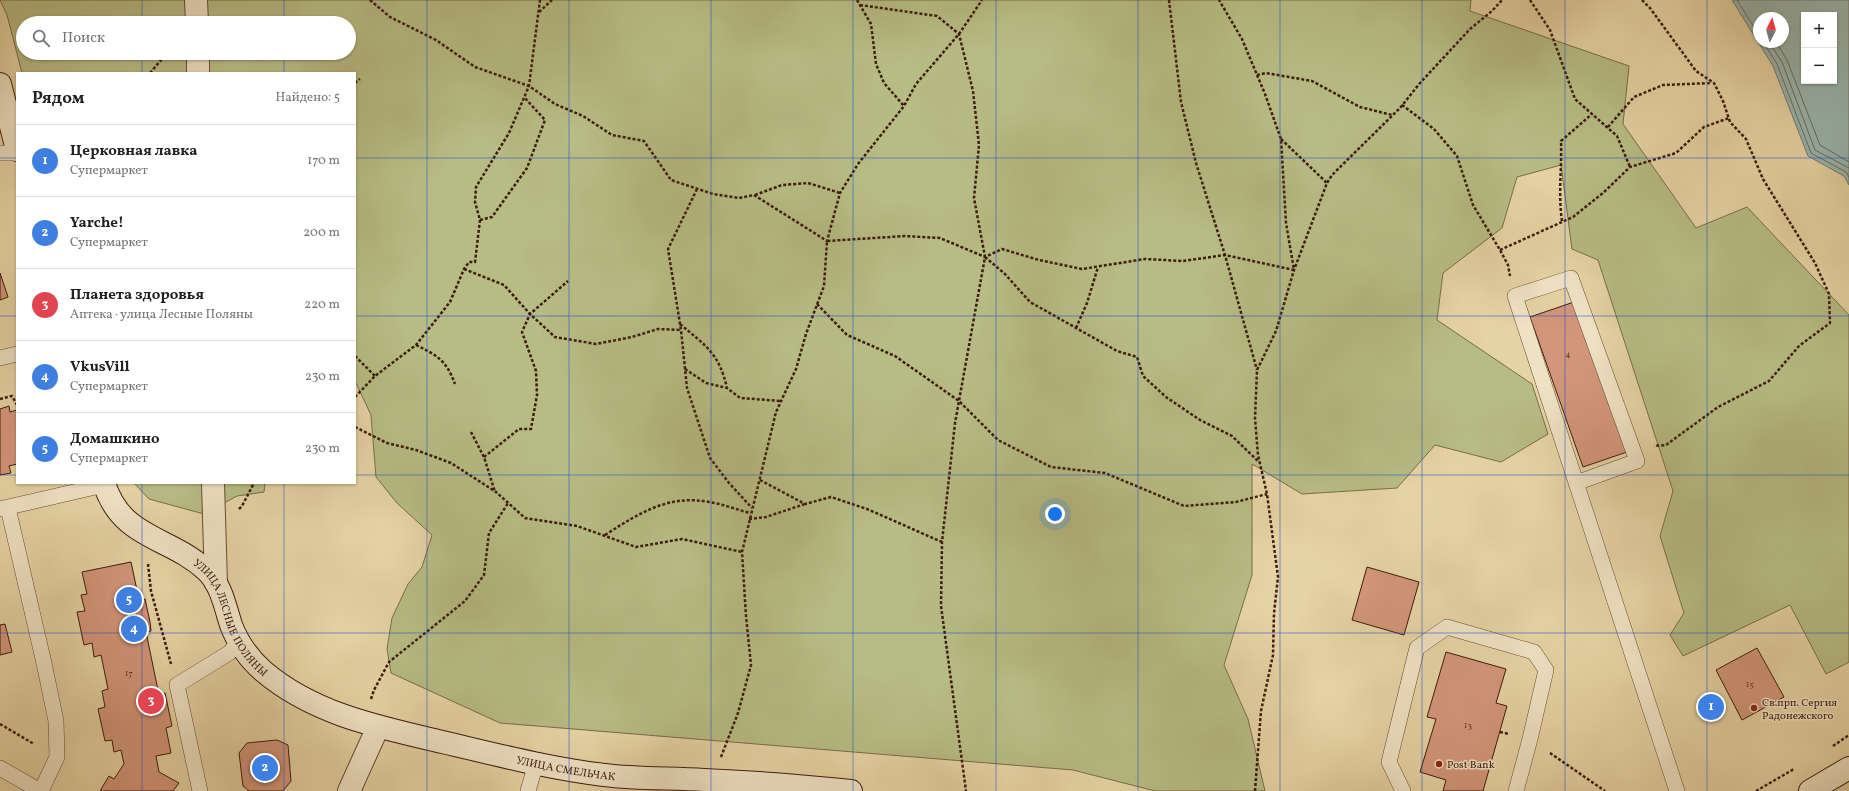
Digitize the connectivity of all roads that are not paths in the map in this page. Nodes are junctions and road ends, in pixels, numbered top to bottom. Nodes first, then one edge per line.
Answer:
1 (196, 0) edge
2 (197, 16) edge
3 (198, 60) edge
4 (198, 72) edge
5 (0, 84) edge
6 (16, 146) edge
7 (0, 152) edge
8 (16, 153) edge
9 (16, 354) edge
10 (0, 358) edge
11 (1576, 483) junction
12 (104, 484) edge
13 (213, 484) edge
14 (4, 508) edge
15 (216, 583) junction
16 (239, 642) junction
17 (372, 725) junction
18 (536, 763) junction
19 (0, 768) edge
20 (1849, 768) edge
21 (713, 786) edge
22 (41, 791) edge
23 (200, 791) edge
24 (349, 791) edge
25 (528, 791) edge
26 (851, 791) edge
27 (1403, 791) edge
28 (1516, 791) edge
29 (1678, 791) edge
30 (1810, 791) edge

1 - 2 street
3 - 4 street
5 - 6 street
7 - 8 lane
9 - 10 lane
11 - 11 lane
11 - 29 lane
12 - 14 lane
12 - 15 street, УЛИЦА ЛЕСНЫЕ ПОЛЯНЫ
13 - 15 street
14 - 22 lane
15 - 16 street, УЛИЦА ЛЕСНЫЕ ПОЛЯНЫ
16 - 17 street, УЛИЦА ЛЕСНЫЕ ПОЛЯНЫ
16 - 23 lane
17 - 18 street, УЛИЦА СМЕЛЬЧАК
17 - 24 street
18 - 21 street, УЛИЦА СМЕЛЬЧАК
18 - 25 lane
19 - 22 lane
20 - 30 street
21 - 26 street, УЛИЦА СМЕЛЬЧАК
27 - 28 lane

